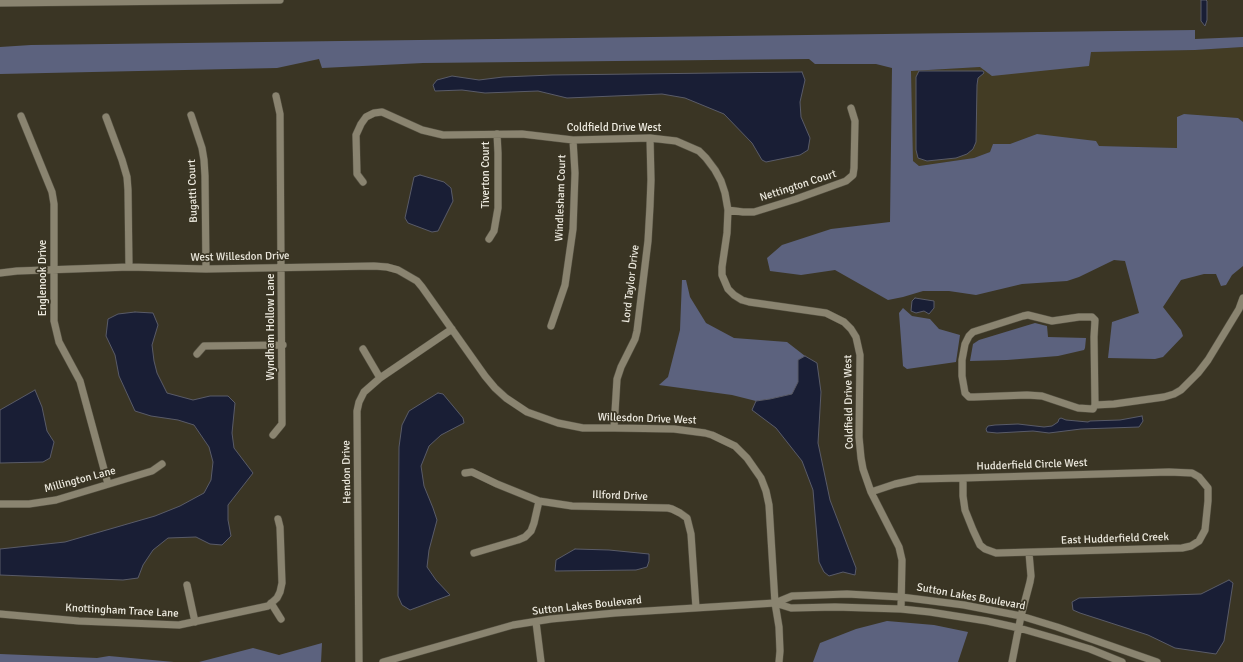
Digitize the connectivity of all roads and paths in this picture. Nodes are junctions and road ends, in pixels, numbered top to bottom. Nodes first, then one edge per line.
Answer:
1 (280, 0) edge
2 (65, 1) edge
3 (216, 1) edge
4 (0, 3) edge
5 (276, 96) dead end
6 (851, 108) dead end
7 (191, 115) dead end
8 (21, 116) dead end
9 (106, 117) dead end
10 (497, 134) junction
11 (650, 138) junction
12 (573, 140) junction
13 (363, 182) dead end
14 (728, 210) junction
15 (489, 239) dead end
16 (129, 267) junction
17 (282, 267) junction
18 (53, 269) junction
19 (206, 269) junction
20 (0, 273) edge
21 (1243, 298) edge
22 (551, 326) dead end
23 (452, 329) junction
24 (283, 345) junction
25 (363, 349) dead end
26 (197, 354) dead end
27 (380, 378) junction
28 (1095, 405) junction
29 (614, 428) junction
30 (273, 435) dead end
31 (162, 464) dead end
32 (465, 473) dead end
33 (963, 478) junction
34 (108, 484) junction
35 (871, 492) junction
36 (539, 501) junction
37 (0, 504) edge
38 (278, 519) dead end
39 (1199, 541) joint
40 (474, 553) dead end
41 (1029, 553) junction
42 (187, 585) dead end
43 (901, 597) junction
44 (271, 603) junction
45 (775, 603) junction
46 (696, 608) junction
47 (901, 609) junction
48 (0, 614) edge
49 (1021, 616) junction
50 (281, 619) dead end
51 (195, 622) junction
52 (536, 622) junction
53 (1019, 628) junction
54 (1124, 650) junction
55 (359, 662) edge
56 (383, 662) edge
57 (541, 662) edge
58 (779, 662) edge
59 (1012, 662) edge
60 (1121, 662) edge
61 (1157, 662) edge

1 - 3 street
2 - 3 street
2 - 4 street
5 - 17 street, Wyndham Hollow Lane
6 - 14 street, Nettington Court
7 - 19 street, Bugatti Court
8 - 18 street, Englenook Drive
9 - 16 street
10 - 12 street, Coldfield Drive West
10 - 13 street, Coldfield Drive West
10 - 15 street, Tiverton Court
11 - 12 street, Coldfield Drive West
11 - 14 street, Coldfield Drive West
11 - 29 street, Lord Taylor Drive
12 - 22 street, Windlesham Court
14 - 35 street, Coldfield Drive West
16 - 18 street, West Willesdon Drive
16 - 19 street, West Willesdon Drive
17 - 19 street, West Willesdon Drive
17 - 23 street, West Willesdon Drive
17 - 24 street, Wyndham Hollow Lane
18 - 20 street, West Willesdon Drive
18 - 34 street, Englenook Drive
21 - 28 street
23 - 27 street, Hendon Drive
23 - 29 street, Willesdon Drive West
24 - 26 street
24 - 30 street, Wyndham Hollow Lane
25 - 27 street
27 - 55 street, Hendon Drive
28 - 28 street
29 - 45 street, Willesdon Drive West
31 - 34 street, Millington Lane
32 - 36 street, Illford Drive
33 - 35 street, Hudderfield Circle West
33 - 39 street, Hudderfield Circle West
33 - 41 street, East Hudderfield Creek
34 - 37 street, Millington Lane
35 - 43 street, Coldfield Drive West
36 - 40 street
36 - 46 street, Illford Drive
38 - 44 street
39 - 41 street, East Hudderfield Creek
41 - 49 street
42 - 51 street
43 - 45 street, Sutton Lakes Boulevard
43 - 47 street, Coldfield Drive West
43 - 49 street, Sutton Lakes Boulevard
44 - 50 street
44 - 51 street, Knottingham Trace Lane
45 - 46 street, Sutton Lakes Boulevard
45 - 47 street, Sutton Lakes Boulevard
45 - 58 street, Willesdon Drive West
46 - 52 street, Sutton Lakes Boulevard
47 - 53 street, Sutton Lakes Boulevard
48 - 51 street, Knottingham Trace Lane
49 - 53 street
49 - 54 street, Sutton Lakes Boulevard
52 - 56 street, Sutton Lakes Boulevard
52 - 57 street
53 - 59 street
53 - 60 street, Sutton Lakes Boulevard
54 - 60 street
54 - 61 street, Sutton Lakes Boulevard

